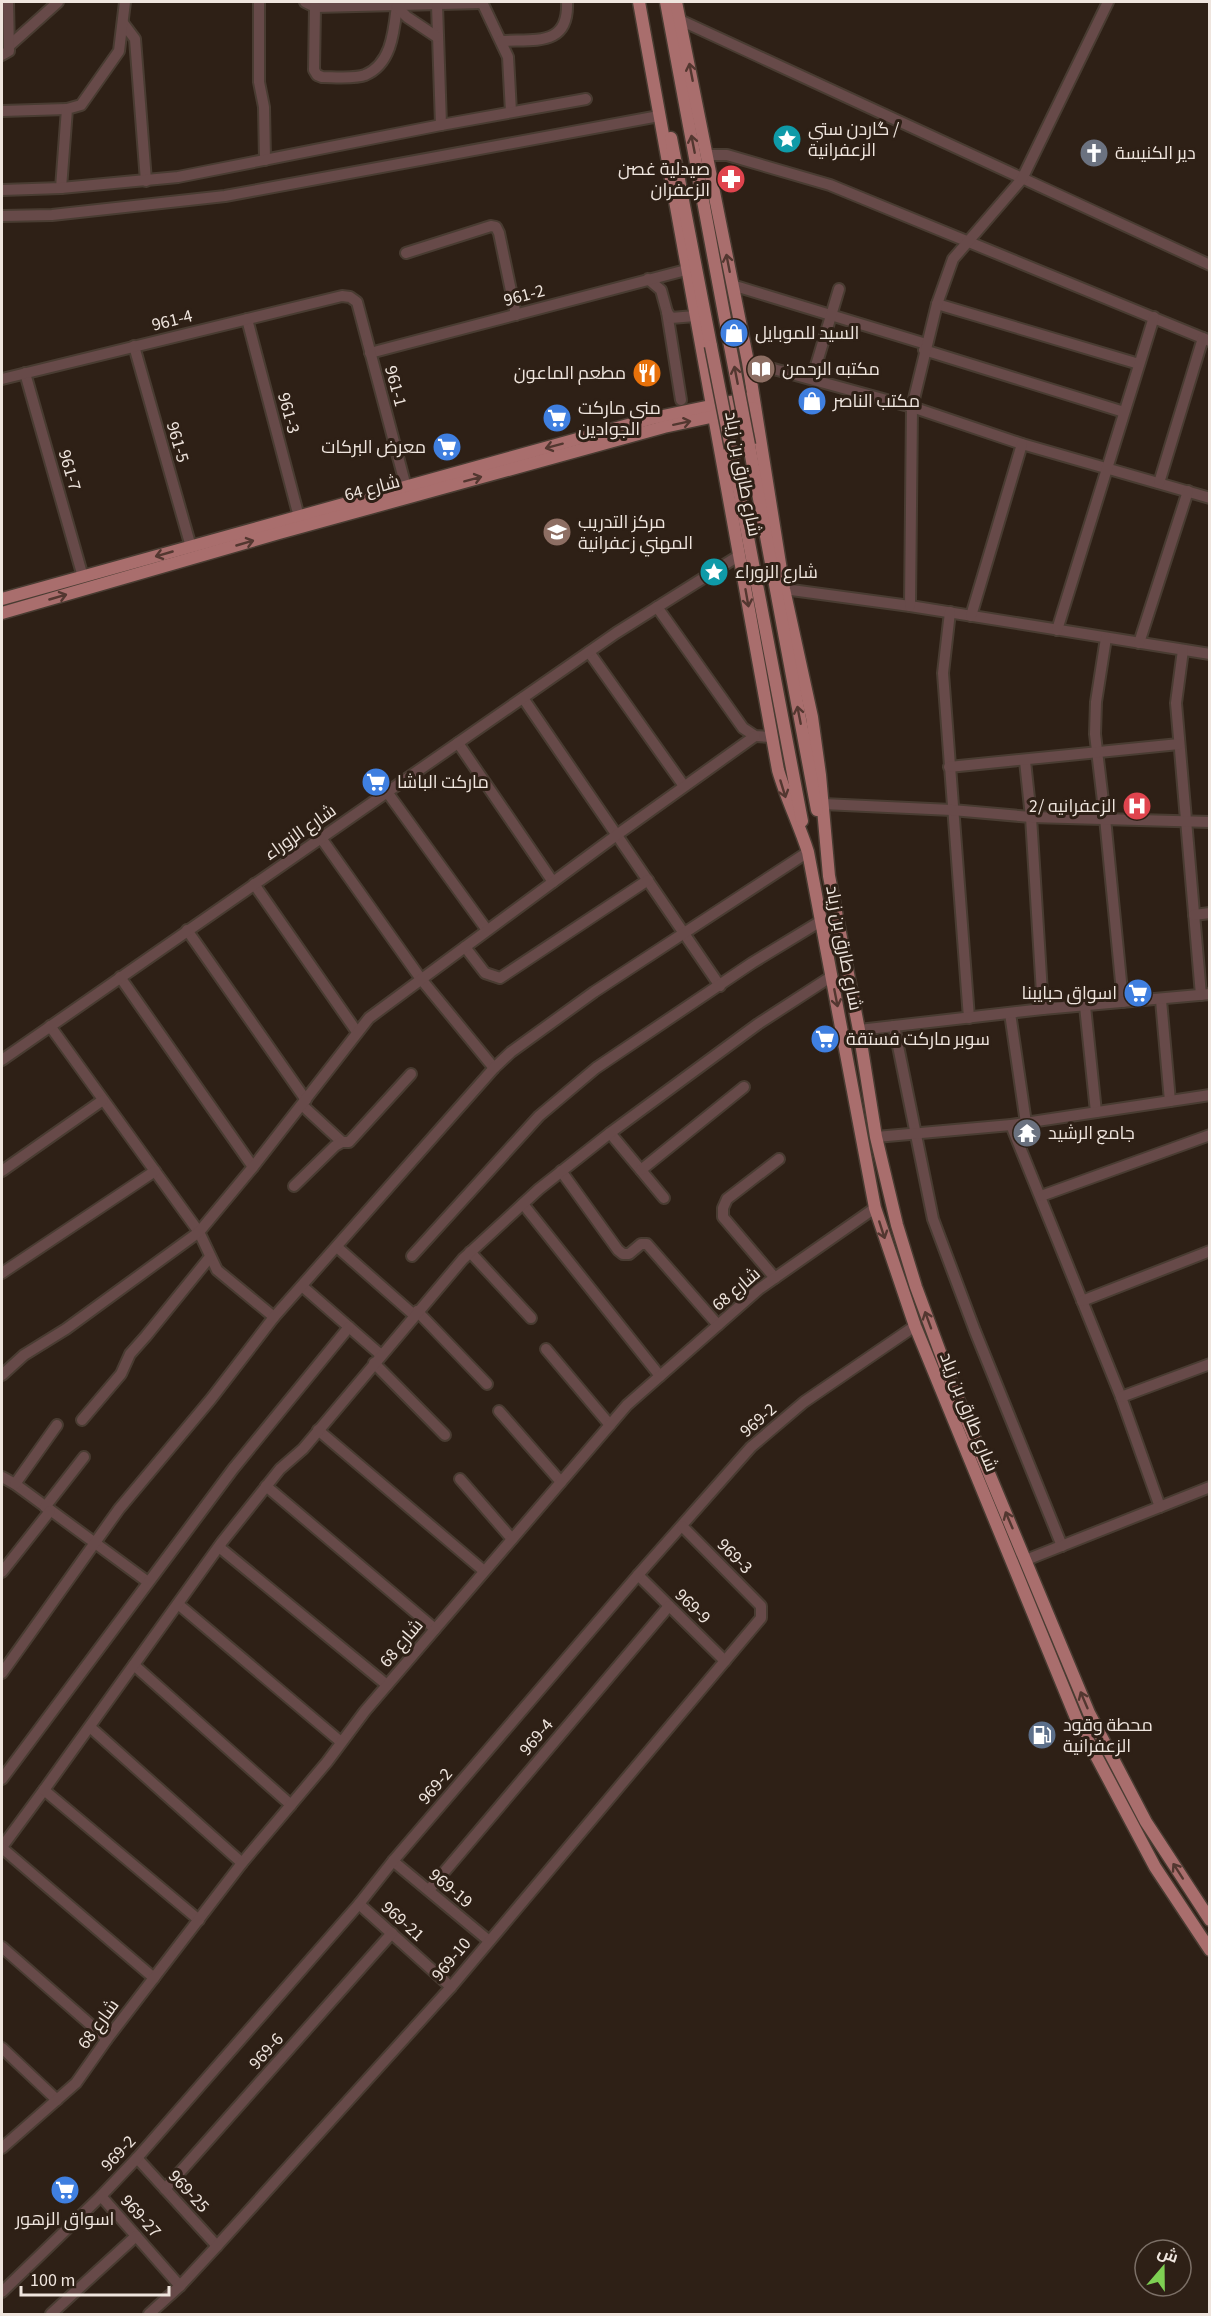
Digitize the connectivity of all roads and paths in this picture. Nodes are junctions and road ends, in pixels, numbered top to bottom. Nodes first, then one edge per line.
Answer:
1 (8, 2) edge
2 (58, 2) edge
3 (125, 2) edge
4 (259, 2) edge
5 (482, 2) edge
6 (567, 2) edge
7 (639, 2) edge
8 (645, 2) edge
9 (666, 2) edge
10 (676, 2) edge
11 (1108, 2) edge
12 (310, 4) edge
13 (398, 5) edge
14 (437, 5) junction
15 (681, 21) junction
16 (123, 23) junction
17 (436, 37) junction
18 (501, 41) junction
19 (9, 46) junction
20 (2, 56) edge
21 (586, 99) dead end
22 (67, 109) junction
23 (2, 111) edge
24 (511, 112) junction
25 (659, 116) junction
26 (441, 125) junction
27 (708, 155) junction
28 (265, 160) junction
29 (1022, 179) junction
30 (146, 181) junction
31 (61, 188) junction
32 (2, 190) edge
33 (2, 216) edge
34 (970, 242) junction
35 (406, 253) dead end
36 (1209, 265) edge
37 (686, 270) junction
38 (648, 279) junction
39 (732, 285) junction
40 (839, 289) dead end
41 (350, 297) joint
42 (937, 304) junction
43 (667, 312) junction
44 (516, 315) junction
45 (830, 315) junction
46 (695, 316) junction
47 (1154, 318) junction
48 (247, 319) junction
49 (1206, 340) edge
50 (134, 346) junction
51 (925, 347) junction
52 (370, 353) junction
53 (748, 362) junction
54 (1139, 364) junction
55 (25, 373) junction
56 (2, 379) edge
57 (812, 379) junction
58 (681, 400) dead end
59 (754, 402) junction
60 (912, 407) junction
61 (712, 411) junction
62 (1124, 412) junction
63 (1022, 444) junction
64 (1107, 468) junction
65 (1159, 483) junction
66 (406, 487) junction
67 (1188, 491) junction
68 (1209, 498) edge
69 (300, 516) junction
70 (191, 547) junction
71 (740, 555) junction
72 (83, 577) junction
73 (784, 589) junction
74 (2, 599) edge
75 (910, 606) junction
76 (657, 607) junction
77 (950, 612) junction
78 (2, 613) edge
79 (971, 616) junction
80 (1057, 630) junction
81 (1106, 638) junction
82 (1139, 643) junction
83 (1183, 650) junction
84 (589, 652) junction
85 (1209, 654) edge
86 (523, 698) junction
87 (755, 736) junction
88 (772, 737) junction
89 (458, 743) junction
90 (1179, 744) junction
91 (1098, 753) junction
92 (1025, 761) junction
93 (949, 767) junction
94 (684, 786) junction
95 (387, 792) junction
96 (823, 804) junction
97 (952, 810) junction
98 (1031, 817) junction
99 (1106, 818) junction
100 (1185, 821) junction
101 (1209, 822) edge
102 (618, 834) junction
103 (321, 838) junction
104 (808, 852) junction
105 (829, 876) junction
106 (648, 880) junction
107 (553, 882) junction
108 (254, 884) junction
109 (1209, 913) edge
110 (1194, 915) junction
111 (821, 921) junction
112 (186, 930) junction
113 (487, 930) junction
114 (684, 933) junction
115 (465, 947) junction
116 (831, 976) junction
117 (120, 977) junction
118 (421, 979) junction
119 (720, 986) junction
120 (1205, 995) edge
121 (1161, 999) junction
122 (1123, 1002) junction
123 (1085, 1006) junction
124 (1043, 1010) junction
125 (1010, 1013) junction
126 (969, 1018) junction
127 (50, 1026) junction
128 (894, 1026) junction
129 (859, 1030) junction
130 (357, 1032) junction
131 (2, 1060) edge
132 (494, 1068) junction
133 (411, 1074) dead end
134 (744, 1087) dead end
135 (1209, 1095) edge
136 (103, 1100) junction
137 (1170, 1101) junction
138 (304, 1103) junction
139 (1096, 1112) junction
140 (1026, 1123) junction
141 (1011, 1125) junction
142 (610, 1133) junction
143 (916, 1134) junction
144 (1209, 1135) edge
145 (876, 1137) junction
146 (342, 1142) junction
147 (779, 1159) dead end
148 (253, 1167) junction
149 (641, 1170) junction
150 (2, 1171) edge
151 (155, 1171) junction
152 (561, 1172) junction
153 (294, 1186) dead end
154 (1041, 1196) junction
155 (664, 1198) dead end
156 (523, 1204) junction
157 (875, 1208) junction
158 (199, 1232) junction
159 (337, 1247) junction
160 (1209, 1251) edge
161 (470, 1252) junction
162 (412, 1256) dead end
163 (210, 1257) junction
164 (2, 1273) edge
165 (775, 1278) junction
166 (302, 1286) junction
167 (1082, 1301) junction
168 (416, 1313) junction
169 (274, 1317) junction
170 (531, 1318) dead end
171 (717, 1325) junction
172 (915, 1326) junction
173 (349, 1327) junction
174 (546, 1349) dead end
175 (377, 1359) junction
176 (1209, 1364) edge
177 (2, 1375) edge
178 (660, 1376) junction
179 (487, 1384) dead end
180 (1121, 1397) junction
181 (499, 1412) dead end
182 (82, 1420) dead end
183 (57, 1425) dead end
184 (610, 1425) junction
185 (318, 1430) junction
186 (445, 1435) dead end
187 (84, 1457) dead end
188 (2, 1477) edge
189 (460, 1479) dead end
190 (561, 1482) junction
191 (15, 1484) junction
192 (266, 1486) junction
193 (1209, 1486) edge
194 (1160, 1507) junction
195 (47, 1509) junction
196 (682, 1526) junction
197 (512, 1539) junction
198 (95, 1544) junction
199 (1062, 1546) junction
200 (219, 1547) junction
201 (1026, 1560) junction
202 (484, 1571) junction
203 (2, 1572) edge
204 (638, 1575) junction
205 (148, 1582) junction
206 (178, 1604) junction
207 (669, 1606) junction
208 (762, 1611) joint
209 (435, 1629) junction
210 (725, 1661) junction
211 (134, 1665) junction
212 (2, 1673) edge
213 (387, 1685) junction
214 (90, 1727) junction
215 (341, 1742) junction
216 (2, 1779) edge
217 (44, 1790) junction
218 (291, 1805) junction
219 (2, 1847) edge
220 (393, 1861) junction
221 (242, 1863) junction
222 (429, 1890) junction
223 (359, 1904) junction
224 (199, 1920) junction
225 (1209, 1920) edge
226 (392, 1933) junction
227 (488, 1940) junction
228 (2, 1947) edge
229 (1209, 1950) edge
230 (154, 1978) junction
231 (451, 1987) junction
232 (107, 2039) junction
233 (2, 2048) edge
234 (57, 2100) junction
235 (2, 2147) edge
236 (137, 2158) junction
237 (165, 2189) junction
238 (100, 2196) junction
239 (136, 2236) junction
240 (217, 2246) junction
241 (180, 2286) junction
242 (2, 2292) edge
243 (51, 2314) edge
244 (148, 2314) edge

1 - 19 street
2 - 19 street
3 - 16 street
4 - 28 street
5 - 14 street
5 - 18 street
6 - 18 street
7 - 25 main road, شارع طارق بن زياد
8 - 104 main road, bridge
105 -> 9 main road, bridge
10 - 15 main road, شارع طارق بن زياد
11 - 29 street
12 - 13 street
12 - 13 street
13 - 14 street
13 - 17 street
14 - 17 street
27 -> 15 main road, شارع طارق بن زياد
15 - 29 street
16 - 22 street
16 - 30 street
17 - 26 street
18 - 24 street
19 - 20 street
21 - 24 street
22 - 23 street
22 - 31 street
24 - 26 street
25 - 33 street
25 - 37 main road, شارع طارق بن زياد
26 - 28 street
27 - 34 street
39 -> 27 main road, شارع طارق بن زياد
28 - 30 street
29 - 34 street
29 - 36 street
30 - 31 street
31 - 32 street
34 - 42 street
34 - 47 street
35 - 44 street
37 - 38 street, 961-2
37 - 46 main road, شارع طارق بن زياد
38 - 43 street
38 - 44 street, 961-2
39 - 45 street
39 - 53 main road, شارع طارق بن زياد
40 - 45 street
41 - 48 street, 961-4
41 - 52 street, 961-1
42 - 51 street
42 - 54 street
43 - 46 street
43 - 58 street
44 - 52 street, 961-2
45 - 51 street
45 - 57 street
46 - 61 main road, شارع طارق بن زياد
47 - 49 street
47 - 54 street
48 - 50 street, 961-4
48 - 69 street, 961-3
49 - 65 street
50 - 55 street, 961-4
50 - 70 street, 961-5
51 - 60 street
51 - 62 street
52 - 66 street, 961-1
53 - 57 street
53 - 59 main road, شارع طارق بن زياد
54 - 62 street
55 - 56 street, 961-4
55 - 72 street, 961-7
57 - 60 street
59 - 61 main road, شارع 64
59 - 73 main road, شارع طارق بن زياد
60 - 63 street
60 - 75 street
61 -> 66 main road, شارع 64
61 - 71 main road, شارع طارق بن زياد
78 -> 61 main road, شارع 64
62 - 64 street
63 - 64 street
63 - 79 street
64 - 65 street
64 - 80 street
65 - 67 street
66 - 69 main road, شارع 64
67 - 68 street
67 - 82 street
69 - 70 main road, شارع 64
70 -> 72 main road, شارع 64
71 - 76 street, شارع الزوراء
71 -> 88 main road, شارع طارق بن زياد
72 - 74 main road, شارع 64
73 - 75 street
73 - 96 main road, شارع طارق بن زياد
75 - 77 street
76 - 84 street, شارع الزوراء
76 - 87 street
77 - 79 street
77 - 93 street
79 - 80 street
80 - 81 street
81 - 82 street
81 - 91 street
82 - 83 street
83 - 85 street
83 - 90 street
84 - 86 street, شارع الزوراء
84 - 94 street
86 - 89 street, شارع الزوراء
86 - 102 street
87 - 88 street
87 - 94 street
88 -> 104 main road, شارع طارق بن زياد
89 - 95 street, شارع الزوراء
89 - 107 street
90 - 91 street
90 - 100 street
91 - 92 street
91 - 99 street
92 - 93 street
92 - 98 street
93 - 97 street
94 - 102 street
95 - 103 street, شارع الزوراء
95 - 113 street
96 - 97 street
96 - 105 main road, شارع طارق بن زياد
97 - 98 street
97 - 126 street
98 - 99 street
98 - 124 street
99 - 100 street
99 - 122 street
100 - 101 street
100 - 110 street
102 - 106 street
102 - 107 street
103 - 108 street, شارع الزوراء
103 - 118 street
104 - 111 main road, شارع طارق بن زياد
104 - 114 street
105 - 129 main road, شارع طارق بن زياد
106 - 114 street
106 - 115 street
107 - 113 street
108 - 112 street, شارع الزوراء
108 - 130 street
109 - 110 street
110 - 120 street
111 - 116 main road, شارع طارق بن زياد
111 - 119 street
112 - 117 street, شارع الزوراء
112 - 138 street
113 - 115 street
114 - 119 street
114 - 132 street
115 - 118 street
116 - 142 street
116 -> 157 main road, شارع طارق بن زياد
117 - 127 street, شارع الزوراء
117 - 148 street
118 - 130 street
118 - 132 street
119 - 162 street
120 - 121 street
121 - 122 street
121 - 137 street
122 - 123 street
123 - 124 street
123 - 139 street
124 - 125 street
125 - 126 street
125 - 140 street
126 - 128 street
127 - 131 street, شارع الزوراء
127 - 136 street
128 - 129 street
128 - 143 street
129 - 145 main road, شارع طارق بن زياد
130 - 138 street
132 - 159 street
133 - 146 street
134 - 149 street
135 - 137 street
136 - 150 street
136 - 151 street
137 - 139 street
138 - 146 street
138 - 148 street
139 - 140 street
140 - 141 street
141 - 143 street
141 - 154 street
142 - 149 street
142 - 152 street
143 - 145 street
143 - 199 street
144 - 154 street
201 -> 145 main road, شارع طارق بن زياد
146 - 153 street
147 - 165 street
148 - 158 street
149 - 155 street
151 - 158 street
151 - 164 street
152 - 156 street
152 - 171 street
154 - 167 street
156 - 161 street
156 - 178 street
157 - 165 street, شارع 68
157 -> 172 main road, شارع طارق بن زياد
158 - 163 street
158 - 177 street
159 - 166 street
159 - 168 street
160 - 167 street
161 - 168 street
161 - 170 street
163 - 169 street
163 - 182 street
165 - 171 street, شارع 68
166 - 169 street
166 - 173 street
167 - 180 street
168 - 175 street
168 - 179 street
169 - 198 street
171 - 178 street, شارع 68
172 - 196 street, 969-2
172 - 229 main road, شارع طارق بن زياد
173 - 175 street
173 - 205 street
174 - 184 street
175 - 185 street
175 - 186 street
176 - 180 street
178 - 184 street, شارع 68
180 - 194 street
181 - 190 street
183 - 191 street
184 - 190 street, شارع 68
185 - 192 street
185 - 202 street
187 - 195 street
188 - 191 street
189 - 197 street
190 - 197 street, شارع 68
191 - 195 street
192 - 200 street
192 - 209 street
193 - 194 street
194 - 199 street
195 - 198 street
195 - 203 street
196 - 204 street, 969-2
196 - 208 street, 969-3
197 - 202 street, شارع 68
198 - 205 street
198 - 212 street
199 - 201 street
200 - 206 street
200 - 213 street
225 -> 201 main road, شارع طارق بن زياد
202 - 209 street, شارع 68
204 - 207 street, 969-9
204 - 220 street, 969-2
205 - 216 street
206 - 211 street
206 - 215 street
207 - 210 street, 969-9
207 - 222 street, 969-4
208 - 210 street, 969-10
209 - 213 street, شارع 68
210 - 227 street, 969-10
211 - 214 street
211 - 218 street
213 - 215 street, شارع 68
214 - 217 street
214 - 221 street
215 - 218 street, شارع 68
217 - 219 street
217 - 224 street
218 - 221 street, شارع 68
219 - 230 street
220 - 222 street, 969-19
220 - 223 street, 969-2
221 - 224 street, شارع 68
222 - 227 street, 969-19
223 - 226 street, 969-21
223 - 236 street, 969-2
224 - 230 street, شارع 68
226 - 231 street, 969-21
226 - 237 street, 969-6
227 - 231 street, 969-10
228 - 232 street
230 - 232 street, شارع 68
231 - 240 street, 969-10
232 - 234 street, شارع 68
233 - 234 street
234 - 235 street, شارع 68
236 - 237 street, 969-25
236 - 238 street, 969-2
237 - 240 street, 969-25
238 - 239 street, 969-27
238 - 242 street, 969-2
239 - 241 street, 969-27
239 - 243 street
240 - 241 street, 969-10
241 - 244 street, 969-10

